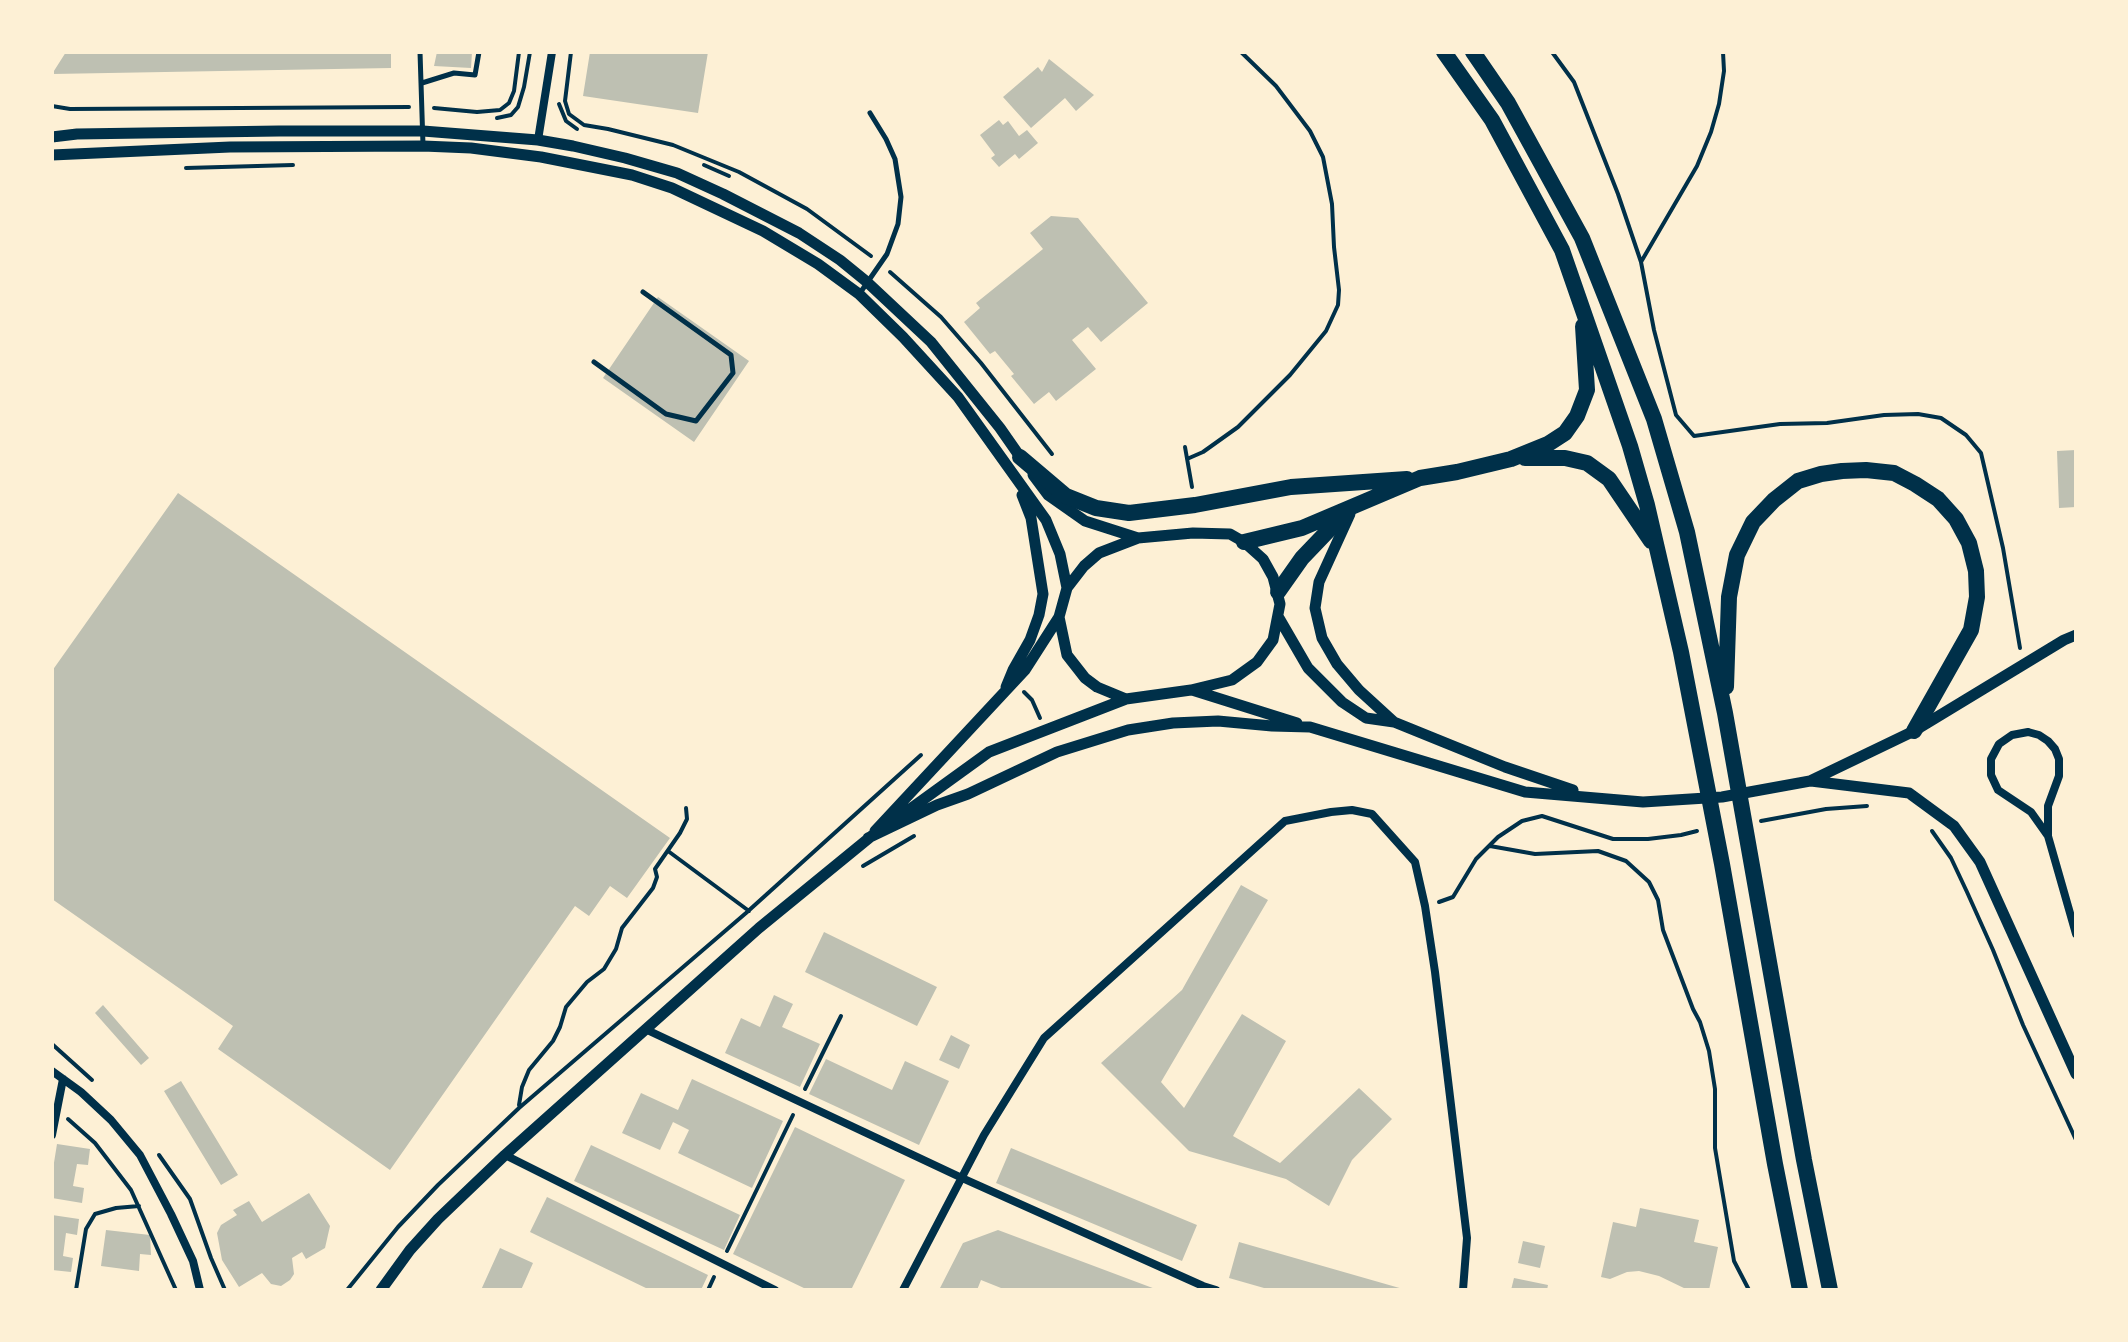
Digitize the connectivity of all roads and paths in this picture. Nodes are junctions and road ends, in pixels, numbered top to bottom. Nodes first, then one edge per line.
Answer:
1 (420, 52) edge
2 (479, 52) edge
3 (519, 52) edge
4 (552, 52) edge
5 (571, 52) edge
6 (1241, 52) edge
7 (1444, 52) edge
8 (1473, 52) edge
9 (1552, 52) edge
10 (1723, 52) edge
11 (525, 80) dead end
12 (422, 83) junction
13 (547, 84) junction
14 (52, 106) edge
15 (416, 108) dead end
16 (429, 108) dead end
17 (870, 113) dead end
18 (423, 131) junction
19 (592, 133) dead end
20 (52, 137) edge
21 (538, 140) junction
22 (423, 146) junction
23 (688, 151) dead end
24 (52, 155) edge
25 (695, 163) dead end
26 (301, 165) dead end
27 (183, 168) dead end
28 (741, 183) dead end
29 (1641, 262) junction
30 (867, 282) junction
31 (643, 292) dead end
32 (859, 294) junction
33 (1582, 305) junction
34 (594, 362) dead end
35 (1185, 447) dead end
36 (1020, 457) junction
37 (1187, 459) junction
38 (1511, 459) junction
39 (1420, 478) junction
40 (1016, 479) junction
41 (1195, 505) junction
42 (1354, 505) junction
43 (1138, 538) junction
44 (1244, 542) junction
45 (1658, 551) junction
46 (1067, 588) junction
47 (1278, 592) junction
48 (1059, 617) junction
49 (1279, 618) junction
50 (2076, 635) edge
51 (2022, 667) junction
52 (1013, 684) junction
53 (1191, 690) junction
54 (1002, 696) junction
55 (1126, 699) junction
56 (1725, 713) junction
57 (1394, 722) junction
58 (1310, 727) junction
59 (1046, 731) junction
60 (1914, 731) junction
61 (926, 750) dead end
62 (1810, 781) junction
63 (1590, 796) junction
64 (1871, 806) dead end
65 (686, 808) dead end
66 (1826, 809) dead end
67 (1527, 810) dead end
68 (1542, 816) junction
69 (1931, 830) dead end
70 (917, 835) dead end
71 (2048, 836) junction
72 (868, 838) junction
73 (1648, 839) dead end
74 (1490, 846) junction
75 (668, 851) junction
76 (852, 873) dead end
77 (1425, 906) junction
78 (749, 911) junction
79 (2076, 934) edge
80 (841, 1016) dead end
81 (645, 1029) junction
82 (52, 1071) edge
83 (2076, 1074) edge
84 (63, 1079) junction
85 (799, 1101) junction
86 (57, 1108) junction
87 (519, 1108) junction
88 (52, 1135) edge
89 (2076, 1140) edge
90 (505, 1155) junction
91 (962, 1178) junction
92 (139, 1206) junction
93 (721, 1263) junction
94 (76, 1290) edge
95 (176, 1290) edge
96 (203, 1290) edge
97 (347, 1290) edge
98 (381, 1290) edge
99 (708, 1290) edge
100 (775, 1290) edge
101 (903, 1290) edge
102 (1216, 1290) edge
103 (1463, 1290) edge
104 (1749, 1290) edge
105 (1800, 1290) edge
106 (1830, 1290) edge

1 - 12 lane
2 - 12 lane
3 - 16 path
4 - 13 street
5 - 23 path
6 - 37 path
7 - 33 highway
8 - 56 highway
9 - 29 path
10 - 29 path
11 - 13 path
12 - 18 lane
13 - 19 path
13 - 21 street
14 - 15 path
17 - 30 lane
18 - 20 street
18 - 21 street
18 - 22 lane
21 - 30 street
22 - 24 street
22 - 32 street
25 - 28 path
26 - 27 path
29 - 51 path
30 - 32 lane
30 - 36 street
31 - 34 lane
32 - 40 street
33 - 38 highway
33 - 45 highway
35 - 37 path
36 - 41 highway
36 - 43 street
37 - 41 path
38 - 39 highway
38 - 45 highway
39 - 41 highway
39 - 42 highway
40 - 46 street
40 - 54 street
42 - 44 highway
42 - 47 highway
42 - 57 street
43 - 44 street
43 - 46 street
44 - 47 street
45 - 105 highway
46 - 48 street
47 - 49 street
48 - 52 street
48 - 55 street
49 - 53 street
49 - 57 street
50 - 51 street
51 - 60 street
52 - 54 street
52 - 59 path
53 - 55 street
53 - 58 street
54 - 72 street
55 - 59 street
56 - 60 highway
56 - 106 highway
57 - 63 street
58 - 63 street
58 - 72 street
59 - 72 street
60 - 62 street
61 - 78 path
62 - 63 street
62 - 83 street
64 - 66 path
65 - 75 path
67 - 68 path
68 - 73 path
68 - 74 path
69 - 89 path
70 - 76 path
71 - 71 street
71 - 79 street
72 - 81 street
74 - 77 path
74 - 104 path
75 - 78 path
75 - 87 path
77 - 91 street
77 - 103 street
78 - 87 path
80 - 85 path
81 - 85 street
81 - 90 street
82 - 84 street
84 - 86 street
84 - 96 street
85 - 91 street
85 - 93 path
86 - 88 street
86 - 92 path
87 - 97 path
90 - 93 street
90 - 98 street
91 - 101 street
91 - 102 street
92 - 94 path
92 - 95 path
93 - 99 path
93 - 100 street

